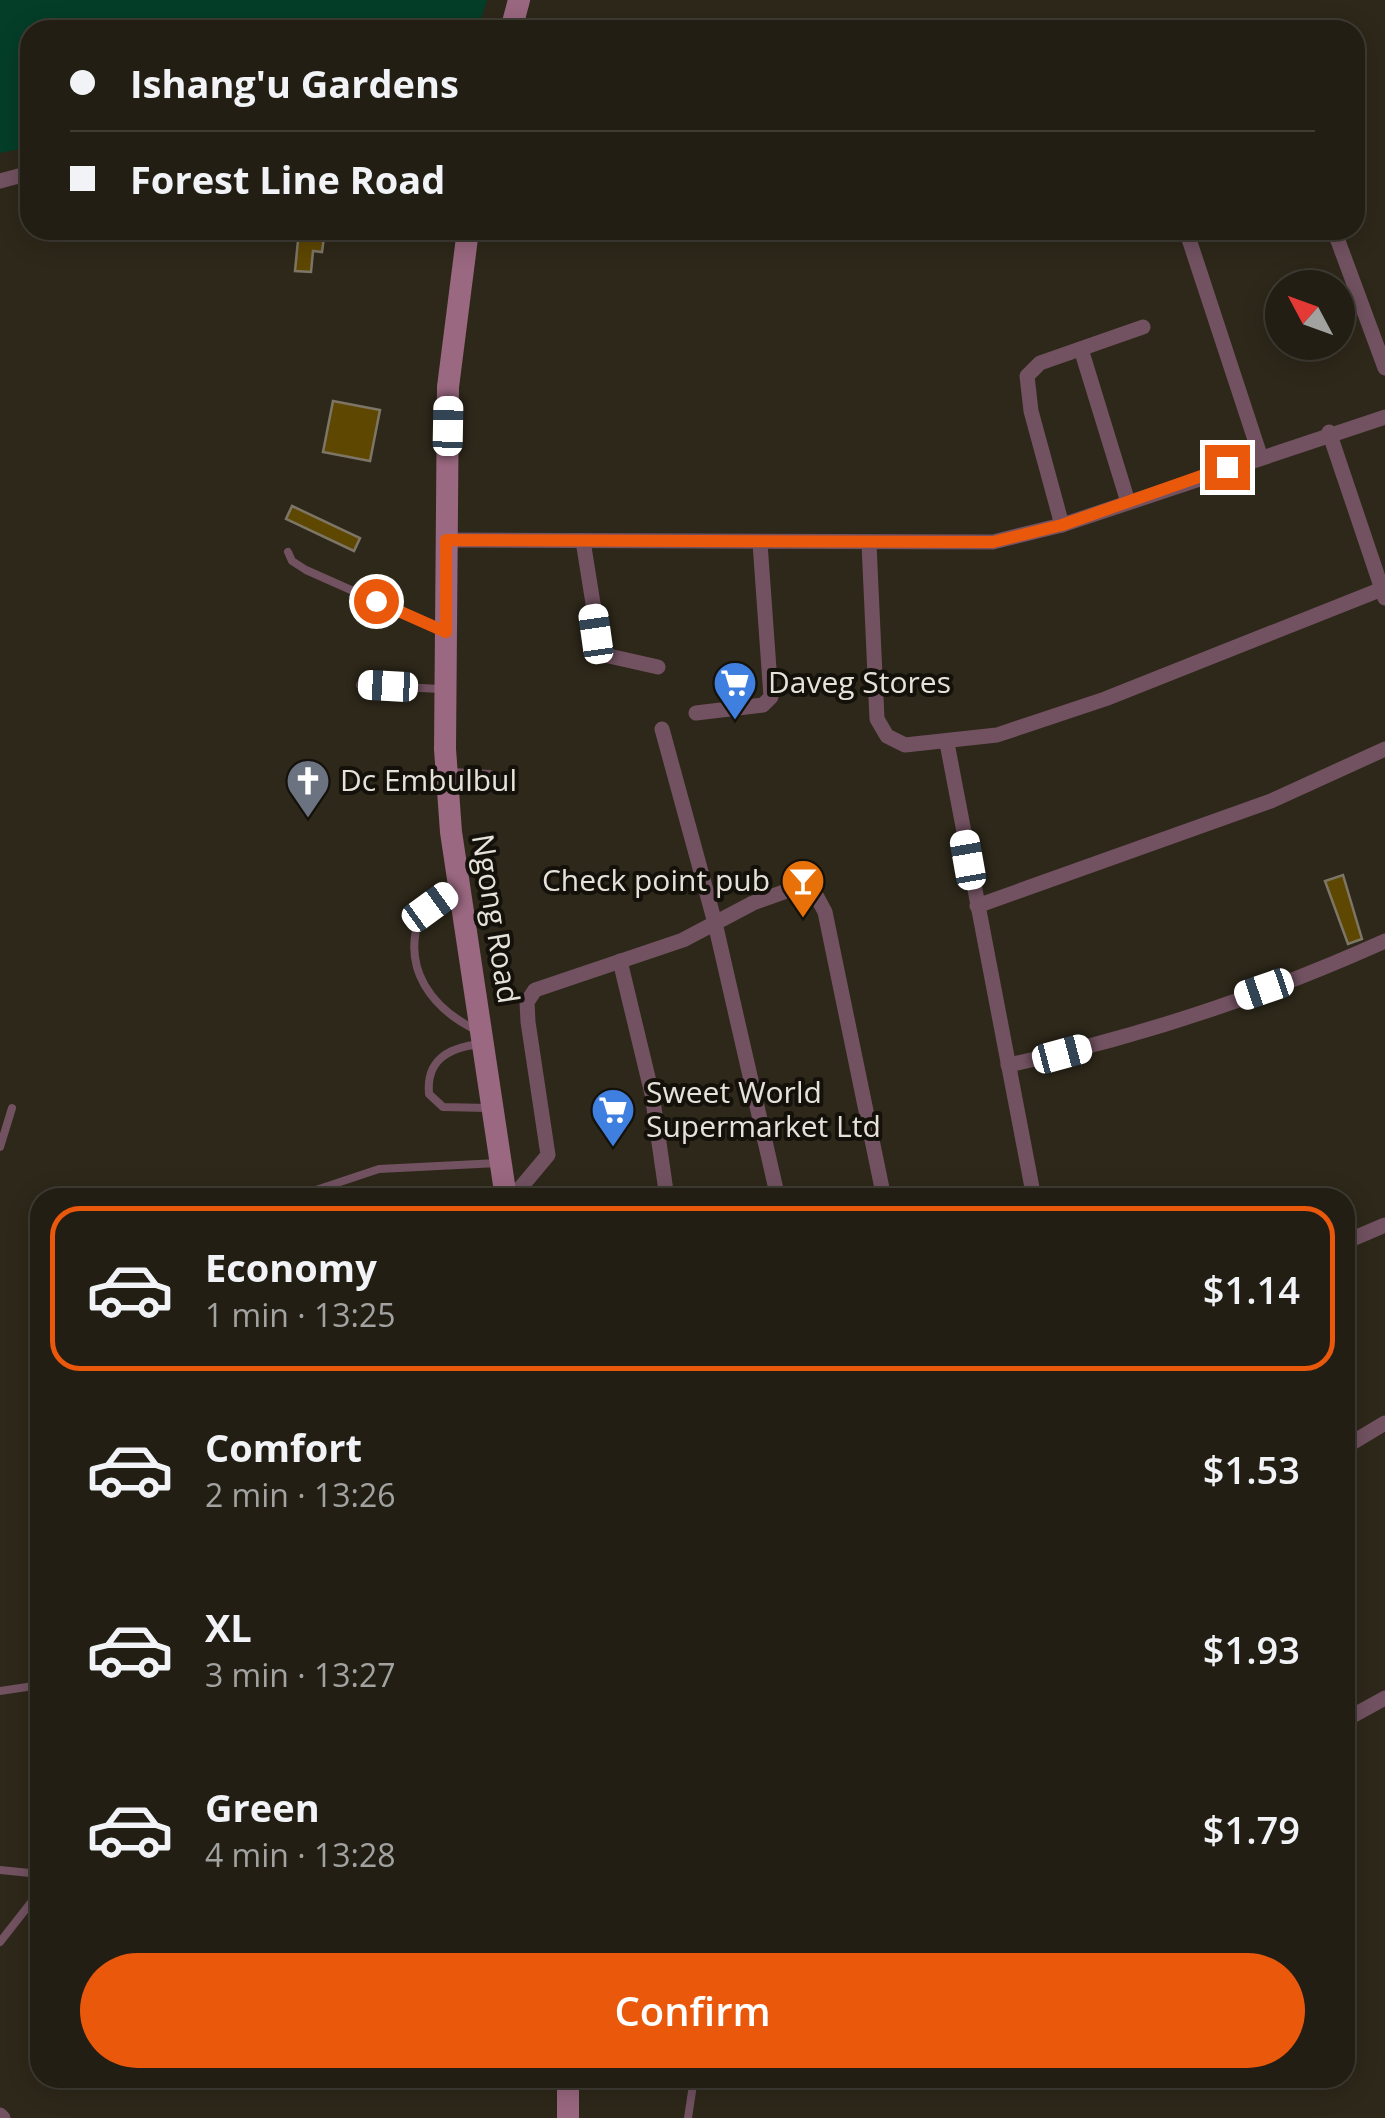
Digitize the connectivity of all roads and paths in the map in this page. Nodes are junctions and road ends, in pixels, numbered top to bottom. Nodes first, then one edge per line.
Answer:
1 (463, 240) edge
2 (1189, 240) edge
3 (1338, 240) edge
4 (1142, 327) dead end
5 (1081, 349) junction
6 (1385, 368) edge
7 (1385, 416) edge
8 (1328, 432) junction
9 (1260, 455) junction
10 (1128, 502) junction
11 (1062, 525) junction
12 (446, 540) junction
13 (582, 541) junction
14 (760, 543) junction
15 (868, 544) junction
16 (288, 552) dead end
17 (1384, 594) edge
18 (446, 632) junction
19 (658, 667) dead end
20 (360, 685) dead end
21 (445, 689) junction
22 (696, 713) dead end
23 (662, 729) dead end
24 (947, 742) junction
25 (1385, 748) edge
26 (446, 772) junction
27 (506, 782) dead end
28 (460, 885) junction
29 (977, 906) junction
30 (716, 923) junction
31 (1385, 941) edge
32 (620, 961) junction
33 (483, 1038) junction
34 (1008, 1065) junction
35 (493, 1107) junction
36 (12, 1108) dead end
37 (0, 1147) edge
38 (501, 1163) junction
39 (321, 1188) edge
40 (507, 1188) edge
41 (518, 1188) edge
42 (666, 1188) edge
43 (776, 1188) edge
44 (882, 1188) edge
45 (1032, 1188) edge
46 (1385, 1225) edge
47 (1355, 1238) edge
48 (1383, 1429) edge
49 (1355, 1442) edge
50 (30, 1686) edge
51 (0, 1690) edge
52 (1385, 1698) edge
53 (1355, 1714) edge
54 (0, 1870) edge
55 (30, 1873) edge
56 (30, 1904) edge
57 (0, 1942) edge
58 (568, 2088) edge
59 (692, 2088) edge
60 (568, 2118) edge
61 (688, 2118) edge

1 - 12 main road, Ngong Road
2 - 9 street
3 - 6 street
4 - 5 street
5 - 10 street
5 - 11 street
7 - 8 street
8 - 9 street
8 - 17 street
9 - 10 street
10 - 11 street
11 - 15 street
12 - 13 street
12 - 18 main road, Ngong Road
13 - 14 street
13 - 19 street
14 - 15 street
14 - 22 street
15 - 24 street
16 - 18 lane
17 - 24 street
18 - 21 main road, Ngong Road
20 - 21 lane
21 - 26 main road, Ngong Road
23 - 30 street
24 - 29 street
25 - 29 street
26 - 27 lane
26 - 28 main road, Ngong Road
28 - 33 main road, Ngong Road
28 - 33 lane
29 - 34 street
30 - 32 street
30 - 43 street
30 - 44 street
31 - 34 street
32 - 41 street
32 - 42 street
33 - 35 main road, Ngong Road
33 - 35 lane
34 - 45 street
35 - 38 main road, Ngong Road
36 - 37 lane
38 - 39 lane
38 - 40 main road, Ngong Road
46 - 47 street
48 - 49 street
50 - 51 lane
52 - 53 street
54 - 55 lane
56 - 57 lane
58 - 60 main road
59 - 61 lane

